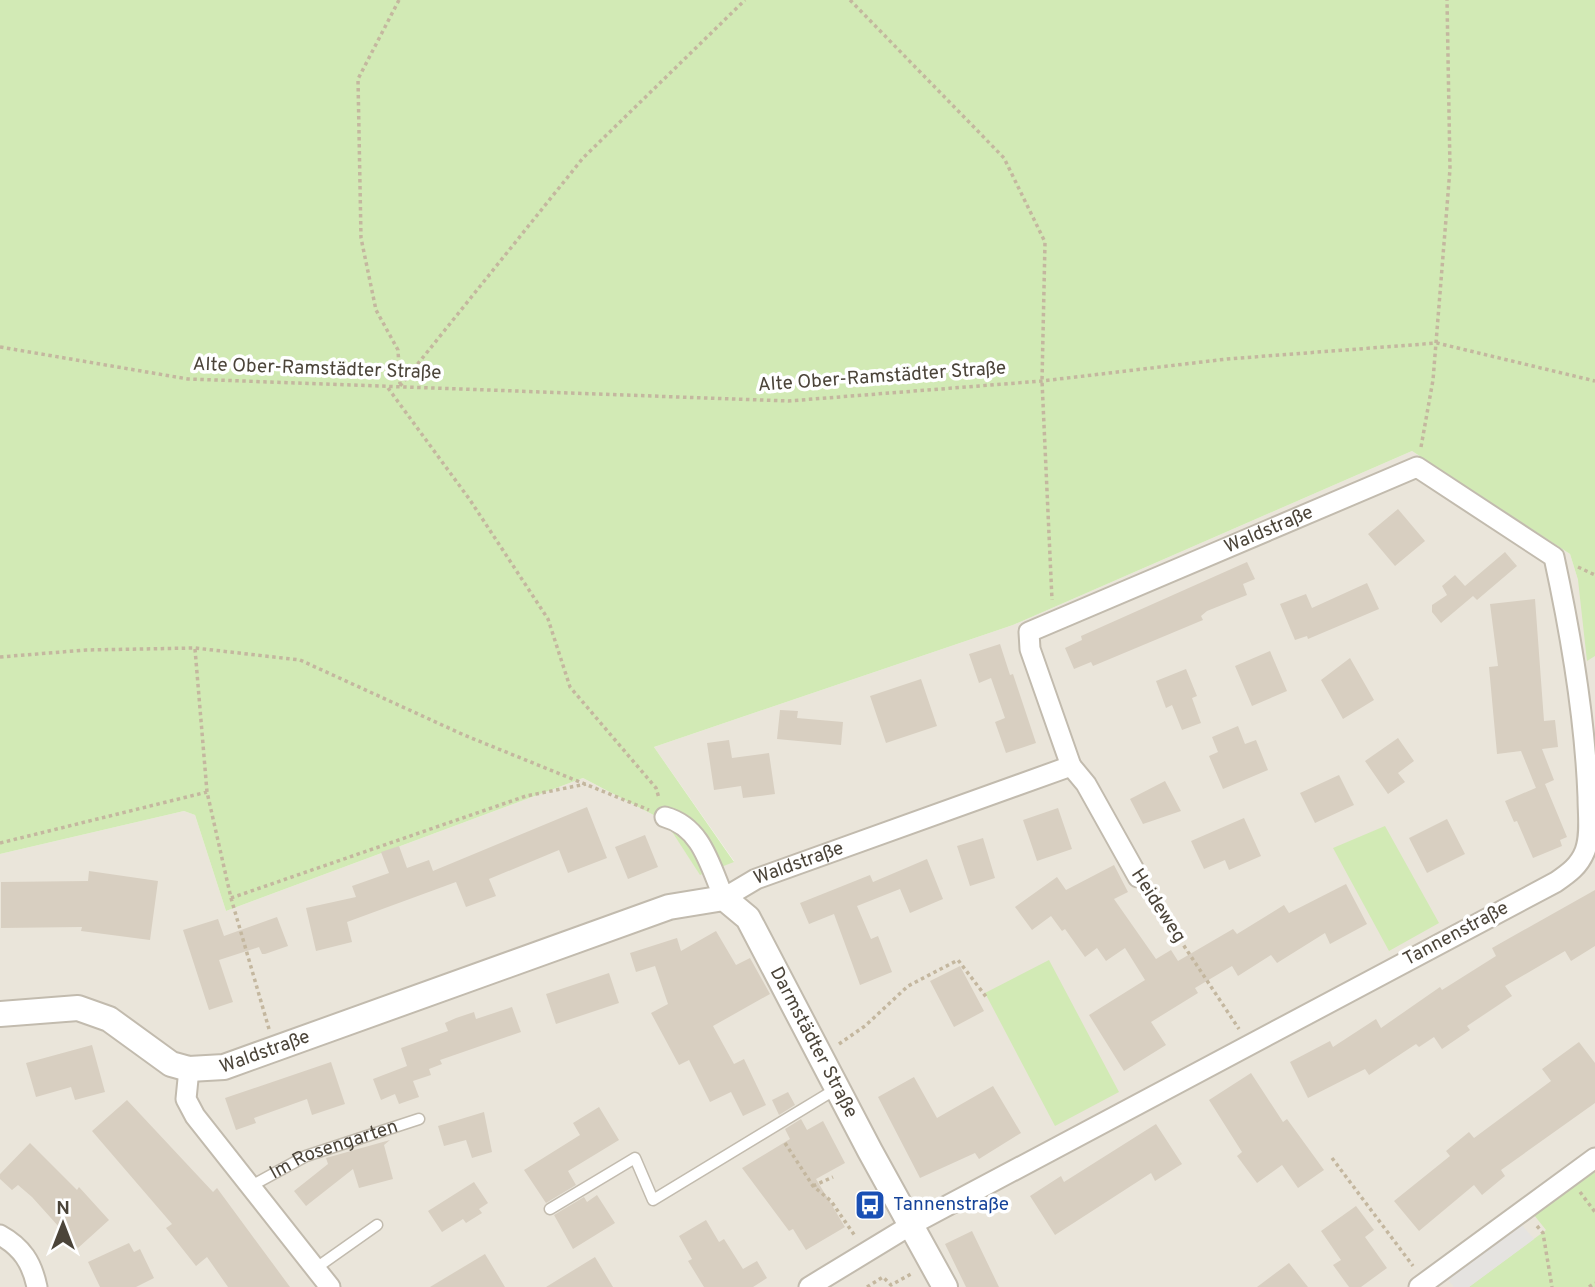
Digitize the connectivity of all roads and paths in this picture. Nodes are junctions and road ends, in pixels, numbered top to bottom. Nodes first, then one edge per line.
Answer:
1 (399, 0) edge
2 (745, 0) edge
3 (850, 0) edge
4 (1447, 0) edge
5 (1437, 343) junction
6 (0, 347) edge
7 (1042, 381) junction
8 (1595, 381) edge
9 (400, 386) junction
10 (387, 387) junction
11 (1417, 467) junction
12 (1053, 620) junction
13 (195, 648) junction
14 (0, 657) edge
15 (1590, 750) edge
16 (1071, 766) junction
17 (588, 783) junction
18 (207, 792) junction
19 (665, 817) junction
20 (0, 843) edge
21 (1138, 877) joint
22 (231, 898) junction
23 (724, 898) junction
24 (987, 998) dead end
25 (0, 1014) edge
26 (1249, 1043) junction
27 (276, 1051) junction
28 (820, 1058) junction
29 (189, 1069) junction
30 (836, 1089) junction
31 (419, 1119) dead end
32 (785, 1143) dead end
33 (1332, 1158) dead end
34 (1595, 1158) edge
35 (833, 1177) dead end
36 (251, 1186) junction
37 (813, 1186) junction
38 (550, 1209) dead end
39 (1524, 1210) junction
40 (377, 1225) dead end
41 (911, 1226) junction
42 (0, 1235) edge
43 (866, 1252) junction
44 (931, 1262) junction
45 (316, 1268) junction
46 (1595, 1283) edge
47 (1422, 1284) edge
48 (37, 1287) edge
49 (330, 1287) edge
50 (809, 1287) edge
51 (867, 1287) edge
52 (945, 1287) edge
53 (1552, 1287) edge
54 (1589, 1287) edge

1 - 9 path
2 - 9 path
3 - 7 path
4 - 5 path
5 - 7 path, Alte Ober-Ramstädter Straße
5 - 8 path, Alte Ober-Ramstädter Straße
5 - 11 path
6 - 10 path, Alte Ober-Ramstädter Straße
7 - 9 path, Alte Ober-Ramstädter Straße
7 - 12 path
9 - 10 path, Alte Ober-Ramstädter Straße
10 - 19 path
11 - 12 street, Waldstraße
11 - 15 street, Tannenstraße
12 - 16 street, Waldstraße
13 - 14 path
13 - 17 path
13 - 18 path
15 - 26 street, Tannenstraße
16 - 21 street, Heideweg
16 - 23 street, Waldstraße
17 - 19 path
17 - 22 path
18 - 20 path
18 - 22 path
19 - 23 street, Darmstädter Straße
21 - 26 path, Heideweg
22 - 27 path
23 - 27 street, Waldstraße
23 - 28 street, Darmstädter Straße
24 - 28 path
25 - 29 street, Waldstraße
26 - 41 street, Tannenstraße
27 - 29 street, Waldstraße
28 - 30 street, Darmstädter Straße
29 - 36 street, Im Rosengarten
30 - 38 lane
30 - 41 street, Darmstädter Straße
31 - 36 lane, Im Rosengarten
32 - 37 path
33 - 47 path
34 - 39 street
35 - 37 path
36 - 45 street, Im Rosengarten
37 - 43 path
39 - 47 street
39 - 53 path
40 - 45 lane
41 - 43 street, Tannenstraße
41 - 44 street, Darmstädter Straße
42 - 48 street
43 - 50 street, Tannenstraße
44 - 51 path
44 - 52 street, Darmstädter Straße
45 - 49 street, Im Rosengarten
46 - 54 path

